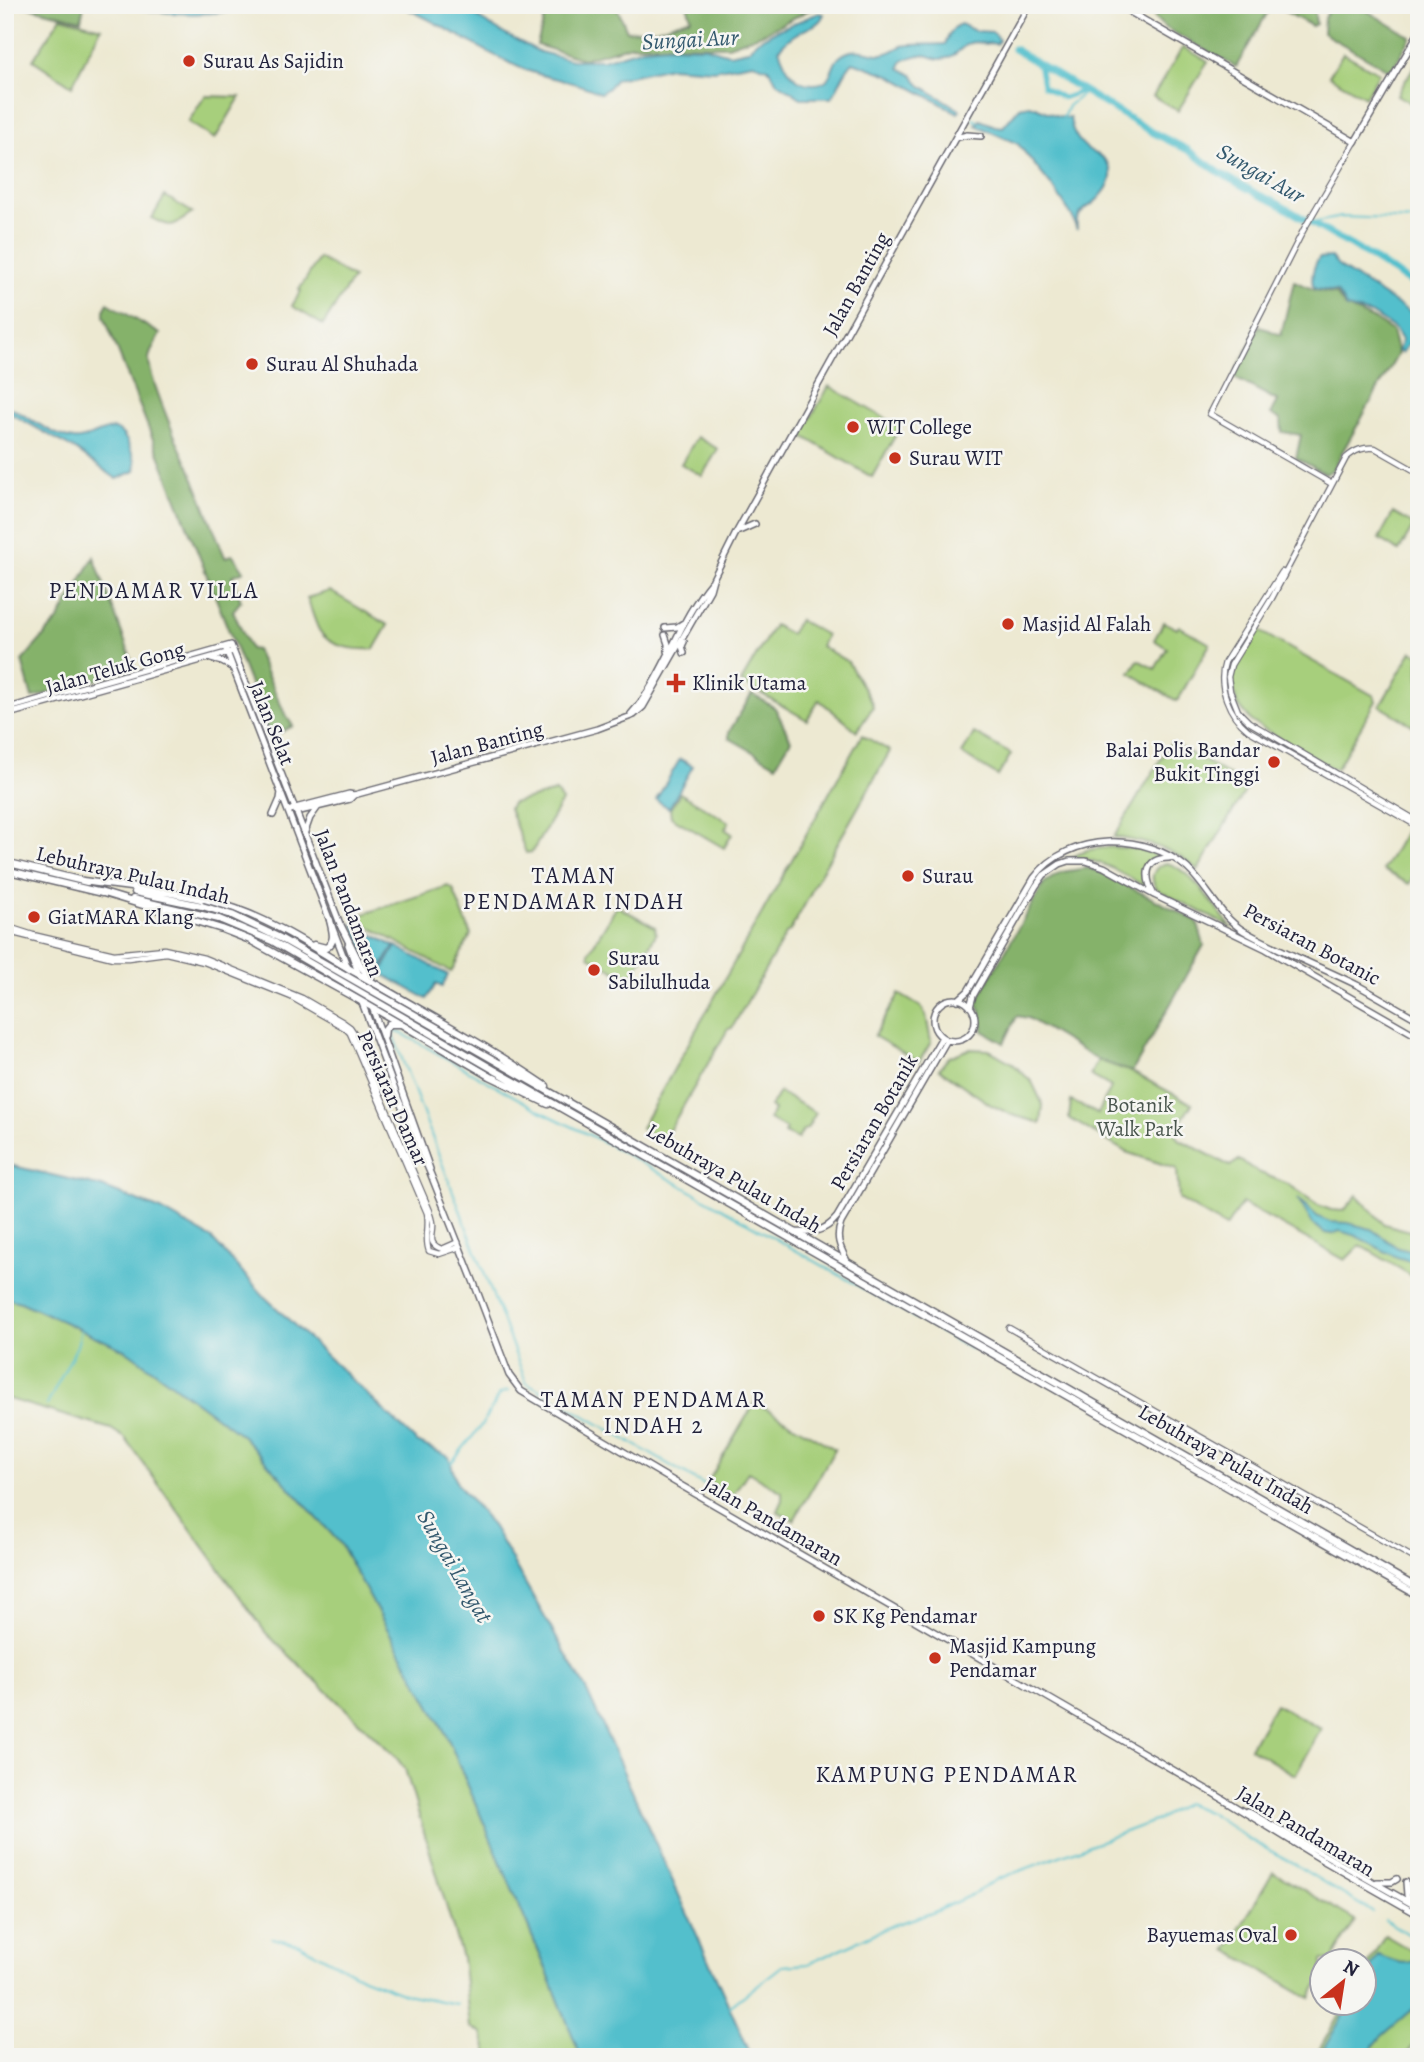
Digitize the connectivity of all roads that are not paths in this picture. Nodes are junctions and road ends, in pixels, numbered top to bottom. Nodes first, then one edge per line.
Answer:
1 (1029, 5) edge
2 (1118, 5) edge
3 (1419, 32) edge
4 (981, 136) dead end
5 (956, 138) junction
6 (1355, 142) junction
7 (1338, 472) junction
8 (1419, 473) edge
9 (1319, 476) junction
10 (1332, 484) junction
11 (1326, 495) junction
12 (750, 507) junction
13 (735, 535) junction
14 (1289, 562) junction
15 (1273, 584) junction
16 (1272, 598) junction
17 (1257, 612) junction
18 (689, 622) junction
19 (229, 649) junction
20 (684, 653) dead end
21 (666, 657) junction
22 (208, 658) junction
23 (233, 668) junction
24 (1230, 691) junction
25 (1228, 702) junction
26 (5, 709) edge
27 (1238, 711) junction
28 (5, 715) edge
29 (627, 718) junction
30 (1336, 774) junction
31 (1328, 776) junction
32 (1337, 781) junction
33 (282, 791) junction
34 (354, 796) junction
35 (318, 807) junction
36 (294, 811) junction
37 (273, 815) dead end
38 (1419, 822) edge
39 (1419, 827) edge
40 (305, 832) junction
41 (1174, 858) junction
42 (5, 862) edge
43 (5, 870) edge
44 (83, 881) junction
45 (100, 892) junction
46 (1154, 895) junction
47 (330, 920) junction
48 (341, 926) junction
49 (5, 929) edge
50 (296, 938) junction
51 (349, 969) junction
52 (356, 977) junction
53 (331, 985) junction
54 (387, 991) junction
55 (1373, 994) junction
56 (365, 999) junction
57 (958, 1000) junction
58 (407, 1003) junction
59 (1366, 1006) junction
60 (372, 1007) junction
61 (970, 1007) junction
62 (429, 1016) junction
63 (1419, 1020) edge
64 (401, 1024) junction
65 (418, 1034) junction
66 (384, 1037) junction
67 (1419, 1037) edge
68 (944, 1039) junction
69 (498, 1067) junction
70 (572, 1106) junction
71 (563, 1109) junction
72 (431, 1175) junction
73 (794, 1232) junction
74 (459, 1245) junction
75 (848, 1263) junction
76 (1009, 1328) dead end
77 (1419, 1562) edge
78 (1419, 1589) edge
79 (1419, 1596) edge
80 (1213, 1793) junction
81 (1397, 1879) dead end
82 (1374, 1882) junction
83 (1406, 1882) dead end
84 (1416, 1906) edge
85 (1419, 1915) edge

1 - 5 main road, Jalan Banting
2 - 6 main road
3 - 6 main road
4 - 5 main road
5 - 12 main road, Jalan Banting
6 - 9 street
7 - 8 street
7 - 9 street
7 - 10 street
9 - 10 street
9 - 11 street
10 - 11 street
11 - 14 street
12 - 13 main road, Jalan Banting
12 - 13 main road
13 - 18 main road, Jalan Banting
14 - 15 street
14 - 16 street
15 - 16 street
15 - 17 street
16 - 17 street
16 - 24 street
17 - 25 street
18 - 20 main road
18 - 21 main road, Jalan Banting
18 - 21 main road
18 - 29 main road, Jalan Banting
19 - 22 main road, Jalan Teluk Gong
19 - 23 main road, Jalan Selat
19 - 26 main road, Jalan Teluk Gong
19 - 36 main road, Jalan Pandamaran
21 - 29 main road, Jalan Banting
22 - 23 main road
22 - 28 main road, Jalan Teluk Gong
23 - 33 main road, Jalan Selat
24 - 25 street
24 - 27 street
25 - 27 street
25 - 31 street
27 - 30 street
29 - 34 main road, Jalan Banting
30 - 31 street
30 - 32 street
30 - 38 street
31 - 32 street
32 - 39 street
33 - 36 main road, Jalan Selat
33 - 37 main road
34 - 35 main road, Jalan Banting
34 - 36 main road, Jalan Banting
35 - 36 main road, Jalan Banting
35 - 40 main road
36 - 40 main road, Jalan Pandamaran
36 - 47 main road, Jalan Pandamaran
40 - 48 main road, Jalan Pandamaran
41 - 46 main road
41 - 55 main road, Persiaran Botanic
41 - 57 main road, Persiaran Botanic
42 - 44 main road, Lebuhraya Pulau Indah
43 - 45 main road, Lebuhraya Pulau Indah
44 - 50 main road
44 - 69 main road, Lebuhraya Pulau Indah, bridge
45 - 53 main road
45 - 69 main road, Lebuhraya Pulau Indah, bridge
46 - 59 main road, Persiaran Botanic
46 - 61 main road, Persiaran Botanic
47 - 50 main road
47 - 51 main road, Jalan Pandamaran
48 - 52 main road, Jalan Pandamaran
48 - 58 main road
49 - 74 street, Persiaran Damar
50 - 51 main road
51 - 52 main road
52 - 53 main road
52 - 54 main road
52 - 56 main road, Jalan Pandamaran
53 - 56 main road
54 - 56 main road
54 - 58 main road
55 - 59 main road
55 - 63 main road, Persiaran Botanic
56 - 60 main road
56 - 72 main road, Jalan Pandamaran
57 - 61 main road
57 - 68 main road
58 - 62 main road
59 - 67 main road, Persiaran Botanic
60 - 64 main road
60 - 66 main road, Jalan Pandamaran
61 - 68 main road
62 - 65 main road
62 - 70 main road
64 - 65 main road
64 - 66 main road
65 - 71 main road
66 - 72 main road, Jalan Pandamaran
68 - 73 main road, Persiaran Botanik
68 - 75 main road
69 - 70 main road, Lebuhraya Pulau Indah
69 - 71 main road, Lebuhraya Pulau Indah
70 - 73 main road, Lebuhraya Pulau Indah
71 - 79 main road, Lebuhraya Pulau Indah
72 - 74 main road, Jalan Pandamaran
73 - 75 main road, Lebuhraya Pulau Indah
74 - 80 main road, Jalan Pandamaran
75 - 78 main road, Lebuhraya Pulau Indah
76 - 77 street
80 - 82 main road, Jalan Pandamaran
80 - 85 main road, Jalan Pandamaran
81 - 82 main road
82 - 84 main road, Jalan Pandamaran
83 - 84 main road

